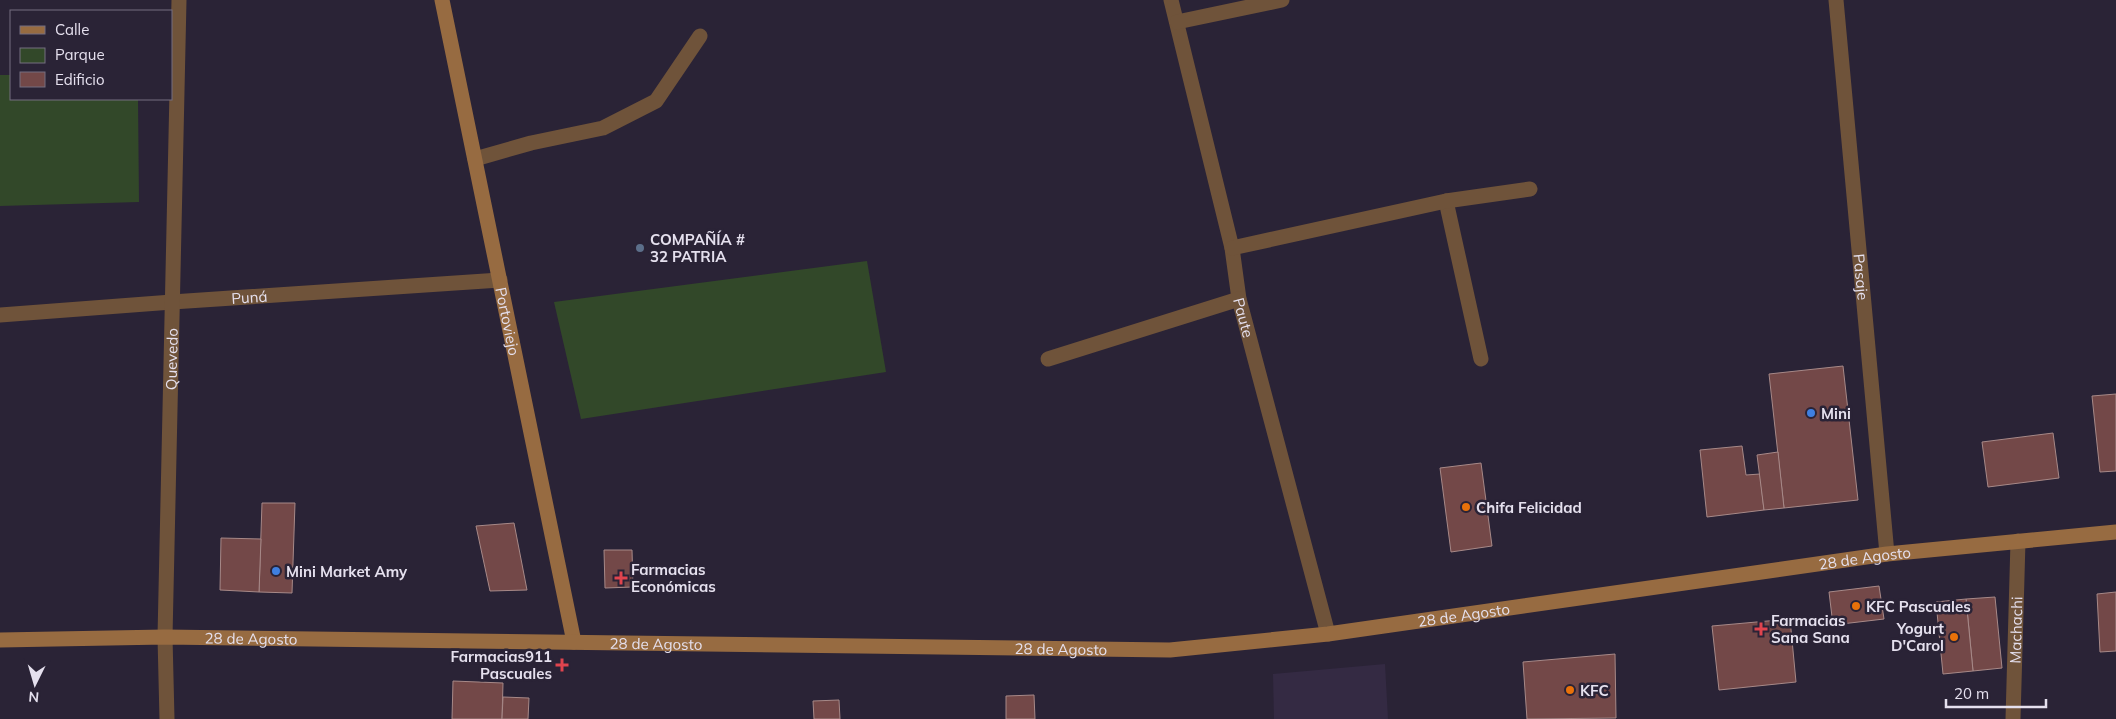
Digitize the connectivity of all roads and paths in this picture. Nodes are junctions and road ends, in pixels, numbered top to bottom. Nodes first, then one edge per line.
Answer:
1 (180, 0) edge
2 (442, 0) edge
3 (1171, 0) edge
4 (1282, 0) edge
5 (1836, 0) edge
6 (1177, 22) junction
7 (700, 36) dead end
8 (475, 160) junction
9 (1530, 189) dead end
10 (1446, 201) junction
11 (1232, 248) junction
12 (500, 280) junction
13 (1240, 299) junction
14 (172, 302) junction
15 (0, 315) edge
16 (1480, 358) dead end
17 (1048, 359) dead end
18 (2116, 532) edge
19 (2018, 541) junction
20 (1886, 554) junction
21 (1328, 634) junction
22 (165, 637) junction
23 (0, 640) edge
24 (574, 642) junction
25 (167, 719) edge
26 (2013, 719) edge

1 - 14 street, Quevedo
2 - 8 street, Portoviejo
3 - 6 street, Paute
4 - 6 street
5 - 20 street, Pasaje
6 - 11 street, Paute
7 - 8 street
8 - 12 street, Portoviejo
9 - 10 street
10 - 11 street
10 - 16 street
11 - 13 street, Paute
12 - 14 street, Puná
12 - 24 street, Portoviejo
13 - 17 street
13 - 21 street, Paute
14 - 15 street, Puná
14 - 22 street, Quevedo
18 - 19 street, 28 de Agosto
19 - 20 street, 28 de Agosto
19 - 26 street, Machachi
20 - 21 street, 28 de Agosto
21 - 24 street, 28 de Agosto
22 - 23 street, 28 de Agosto
22 - 24 street, 28 de Agosto
22 - 25 street, Quevedo

